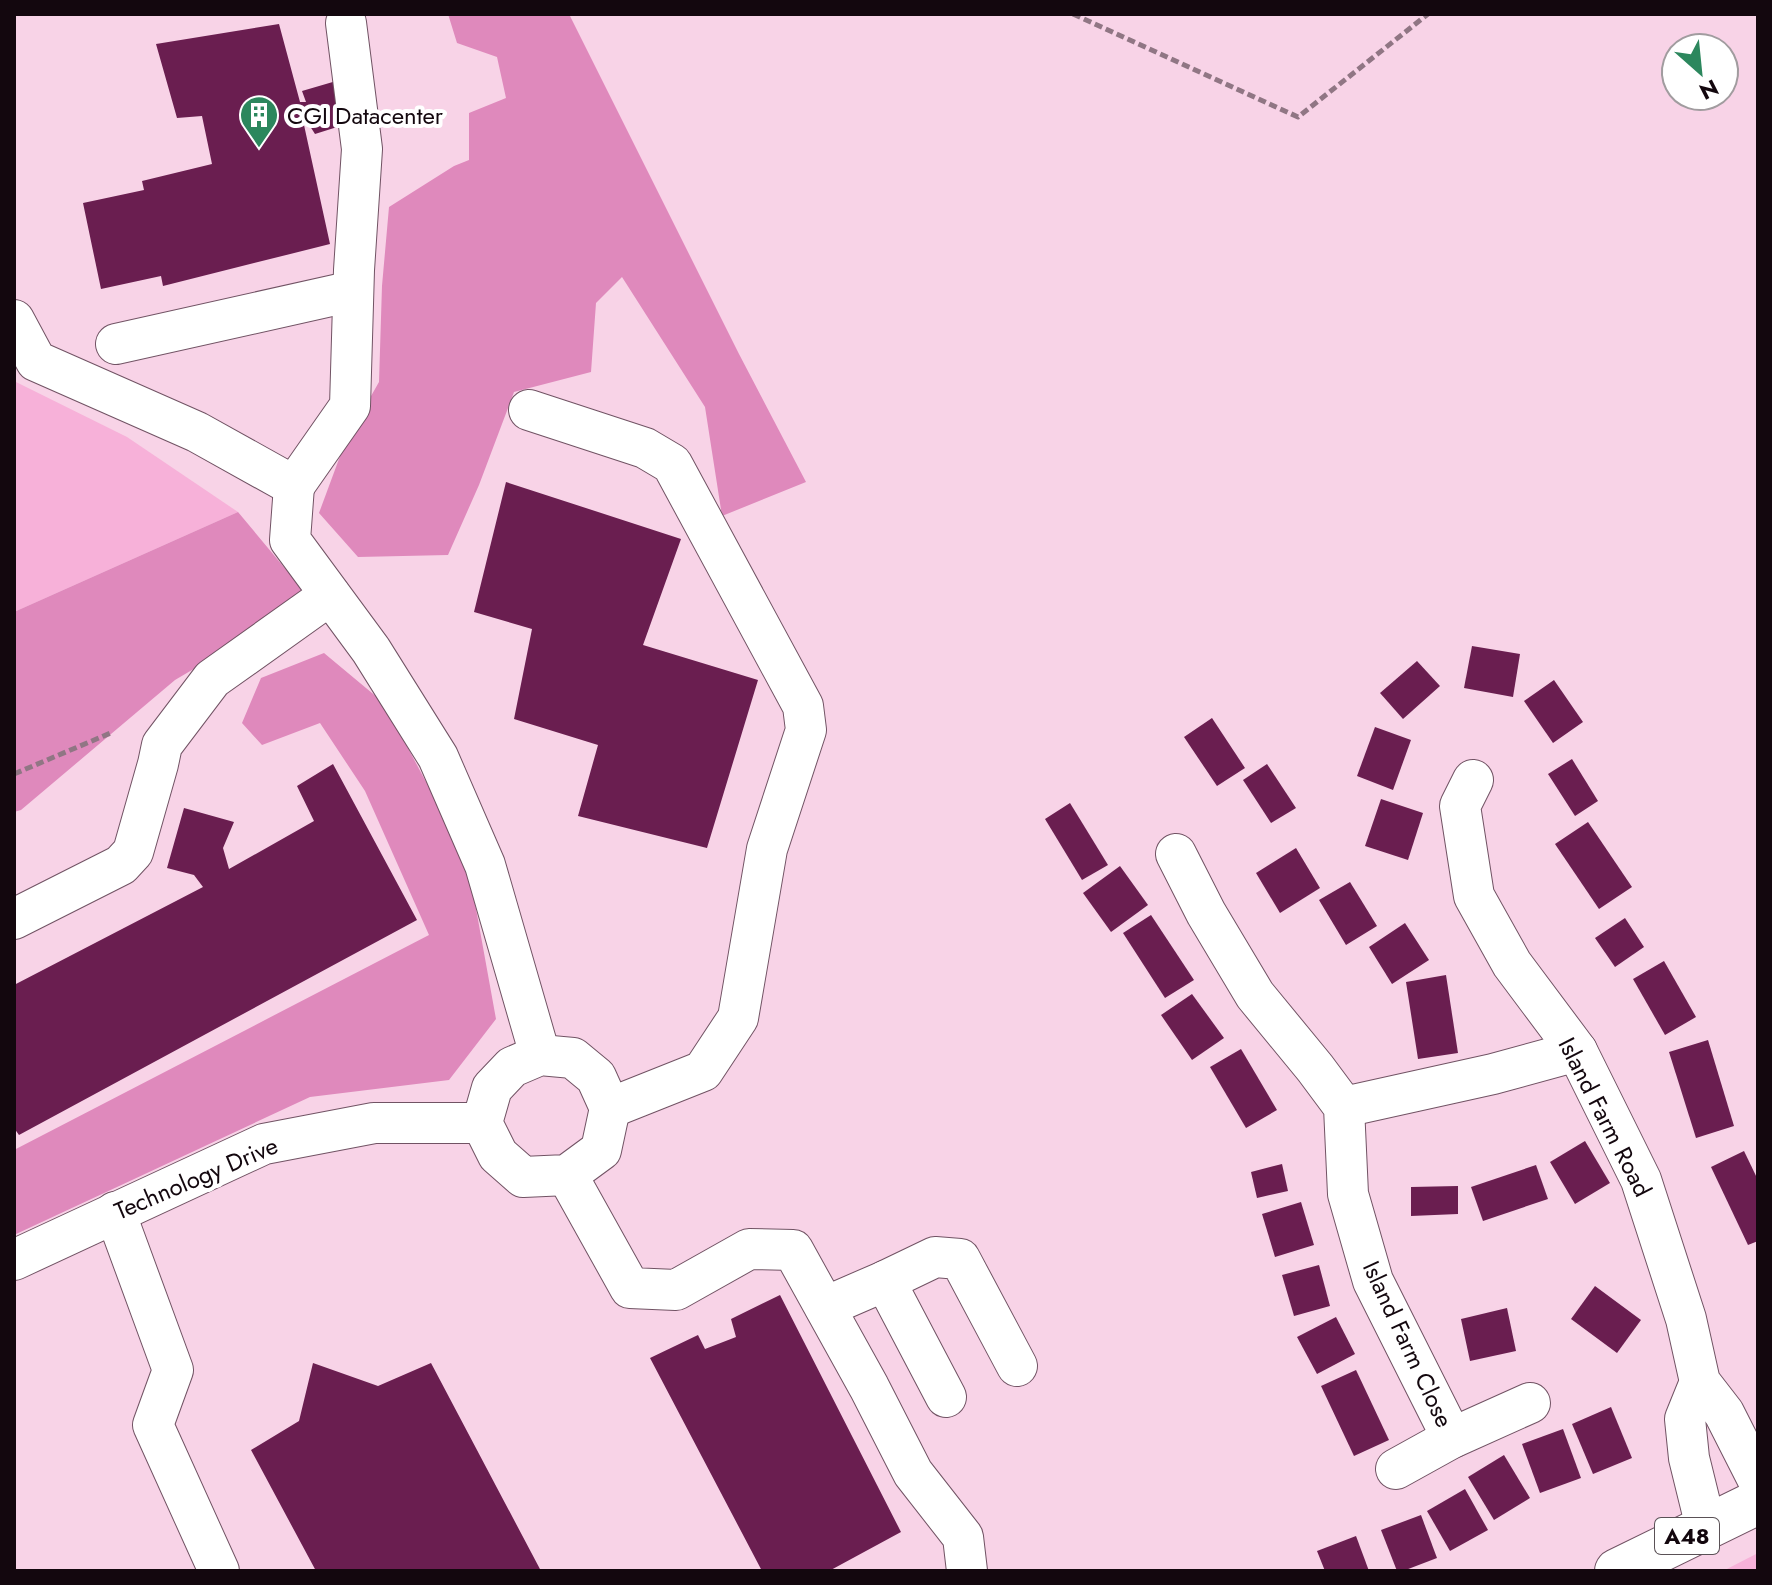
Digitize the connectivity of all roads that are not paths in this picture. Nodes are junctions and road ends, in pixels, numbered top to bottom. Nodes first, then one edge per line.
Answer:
1 (346, 23) dead end
2 (353, 291) junction
3 (14, 320) edge
4 (116, 344) dead end
5 (529, 410) dead end
6 (294, 486) junction
7 (330, 595) junction
8 (1473, 780) dead end
9 (1176, 854) dead end
10 (14, 919) edge
11 (1577, 1051) junction
12 (540, 1055) junction
13 (1344, 1107) junction
14 (610, 1108) junction
15 (482, 1123) junction
16 (567, 1175) junction
17 (115, 1212) junction
18 (14, 1260) edge
19 (885, 1281) junction
20 (825, 1307) junction
21 (1017, 1366) dead end
22 (1700, 1382) junction
23 (946, 1397) dead end
24 (1530, 1403) dead end
25 (1452, 1438) junction
26 (1396, 1469) dead end
27 (1758, 1480) edge
28 (1758, 1502) edge
29 (1706, 1527) junction
30 (219, 1571) edge
31 (967, 1571) edge
32 (1617, 1571) edge

1 - 2 street
2 - 4 street
2 - 6 street
3 - 6 street
5 - 14 street
6 - 7 street
7 - 10 street
7 - 12 street
8 - 11 street, Island Farm Road
9 - 13 street
11 - 13 street
11 - 22 street, Island Farm Road
12 - 14 street
12 - 15 street
13 - 25 street, Island Farm Close
14 - 16 street
15 - 16 street
15 - 17 street, Technology Drive
16 - 20 street
17 - 18 street, Technology Drive
17 - 30 street
19 - 20 street
19 - 21 street
19 - 23 street
20 - 31 street
22 - 27 street, Island Farm Road
22 - 29 street
24 - 25 street, Island Farm Close
25 - 26 street, Island Farm Close
28 - 29 main road, A48
29 - 32 main road, A48

